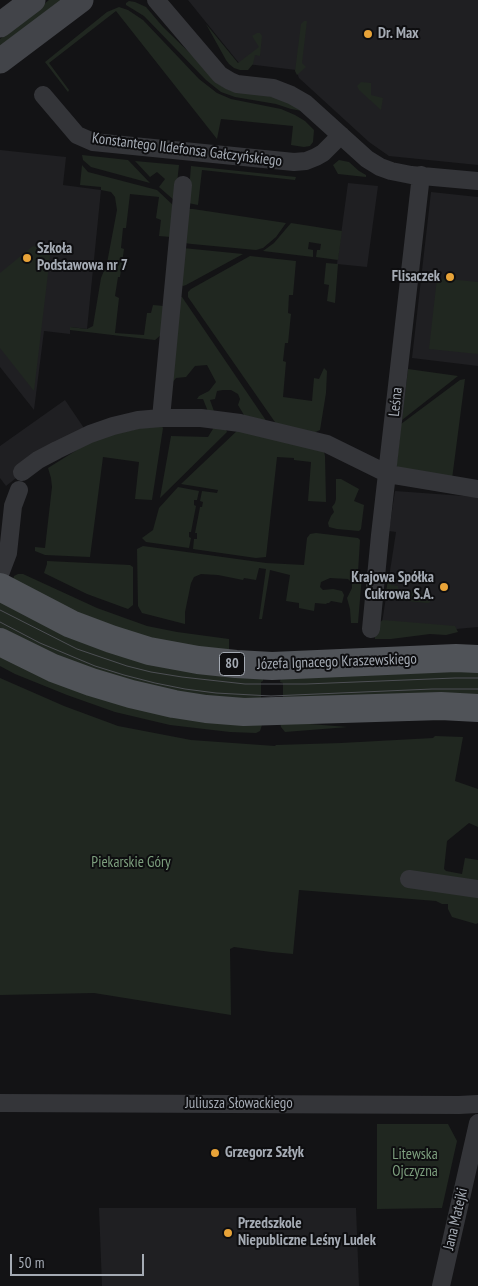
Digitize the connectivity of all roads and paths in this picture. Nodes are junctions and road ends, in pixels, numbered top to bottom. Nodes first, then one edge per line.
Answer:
1 (33, 0) edge
2 (81, 0) edge
3 (156, 0) edge
4 (0, 25) edge
5 (0, 61) edge
6 (43, 95) dead end
7 (341, 135) junction
8 (421, 175) junction
9 (478, 181) edge
10 (183, 185) dead end
11 (161, 418) junction
12 (22, 472) dead end
13 (388, 474) junction
14 (478, 489) edge
15 (19, 490) dead end
16 (0, 574) edge
17 (0, 586) edge
18 (371, 629) dead end
19 (0, 642) edge
20 (478, 659) edge
21 (478, 708) edge
22 (409, 879) dead end
23 (478, 889) edge
24 (0, 1103) edge
25 (478, 1104) edge
26 (478, 1123) edge
27 (441, 1286) edge

1 - 4 main road
2 - 5 main road
3 - 7 street
6 - 7 street, Konstantego Ildefonsa Gałczyńskiego
7 - 8 street
8 - 9 street
8 - 13 street, Leśna
10 - 11 street
11 - 12 street
11 - 13 street
13 - 14 street
13 - 18 street, Leśna
15 - 16 street
17 - 20 main road, Józefa Ignacego Kraszewskiego / 80
19 - 21 main road
22 - 23 street
24 - 25 street, Juliusza Słowackiego
26 - 27 street, Jana Matejki

